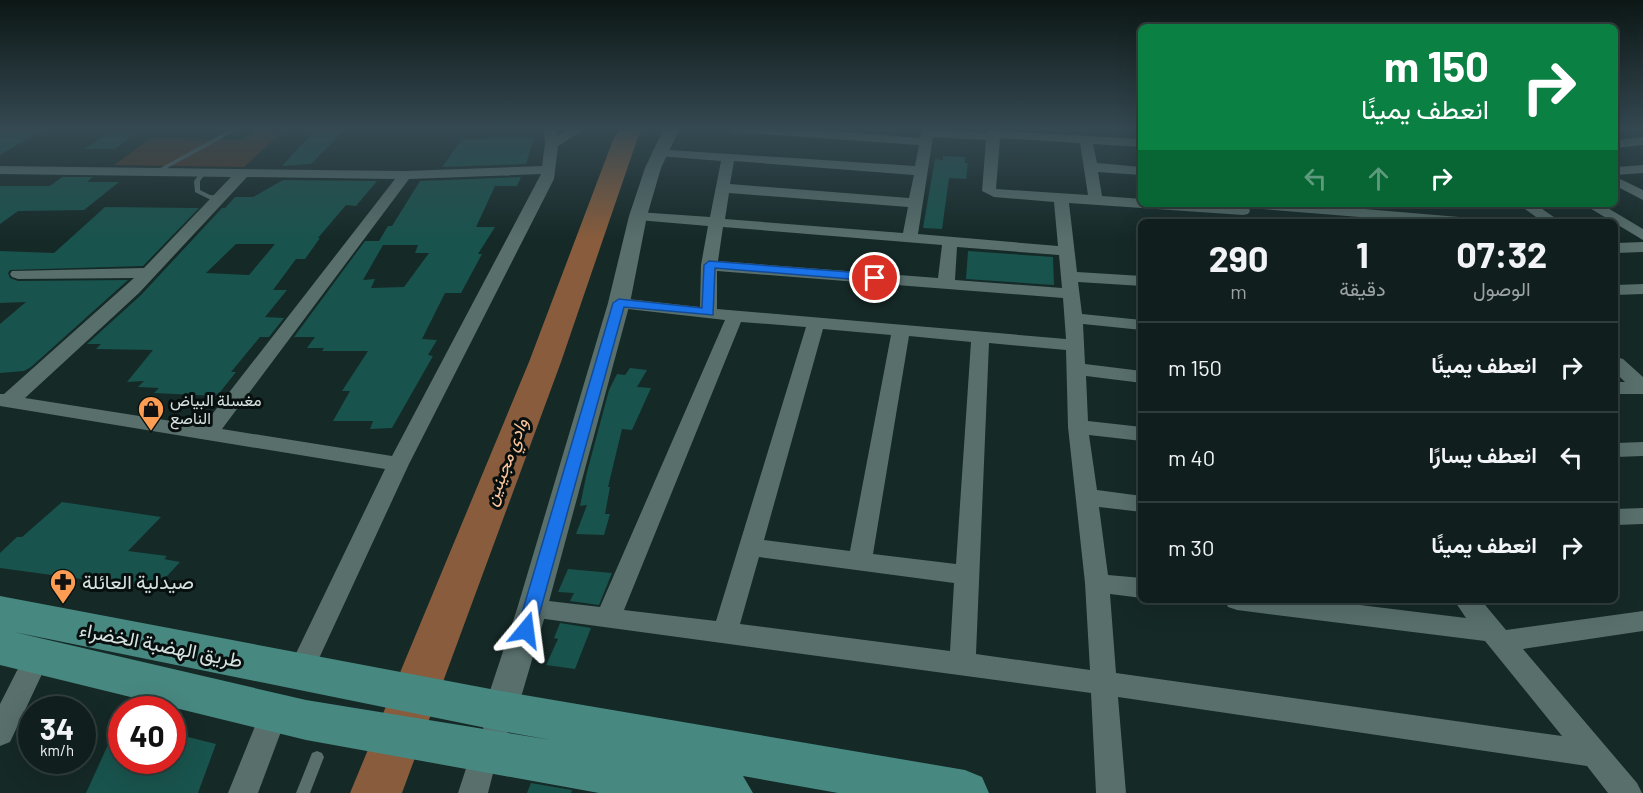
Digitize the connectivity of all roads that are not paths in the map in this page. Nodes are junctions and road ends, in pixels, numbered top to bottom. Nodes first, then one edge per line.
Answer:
1 (169, 165) edge
2 (549, 165) edge
3 (655, 165) edge
4 (727, 165) edge
5 (832, 165) edge
6 (922, 165) edge
7 (991, 165) edge
8 (1089, 167) joint
9 (1643, 169) edge
10 (0, 170) edge
11 (548, 171) junction
12 (921, 171) junction
13 (1138, 171) edge
14 (1618, 171) edge
15 (156, 172) junction
16 (203, 173) junction
17 (243, 174) junction
18 (405, 175) junction
19 (1618, 182) edge
20 (723, 188) junction
21 (1643, 196) edge
22 (222, 197) junction
23 (1061, 199) junction
24 (1096, 201) junction
25 (914, 203) junction
26 (1138, 205) edge
27 (1184, 207) edge
28 (1530, 207) edge
29 (1595, 207) edge
30 (1245, 210) edge
31 (1318, 212) edge
32 (638, 216) junction
33 (1388, 219) edge
34 (1548, 219) edge
35 (1616, 219) edge
36 (1618, 220) edge
37 (717, 222) junction
38 (1643, 235) edge
39 (910, 239) junction
40 (950, 242) junction
41 (1643, 247) edge
42 (1618, 249) edge
43 (1067, 251) junction
44 (709, 265) junction
45 (149, 273) junction
46 (18, 274) dead end
47 (1138, 281) edge
48 (946, 283) junction
49 (1070, 285) junction
50 (1618, 290) edge
51 (1640, 292) edge
52 (619, 303) junction
53 (708, 313) junction
54 (735, 316) junction
55 (1074, 318) junction
56 (816, 322) junction
57 (1138, 325) edge
58 (901, 330) junction
59 (980, 336) junction
60 (1074, 345) junction
61 (1618, 365) edge
62 (1075, 369) junction
63 (1138, 377) edge
64 (1643, 387) edge
65 (1618, 388) edge
66 (5, 401) edge
67 (1078, 427) junction
68 (208, 433) junction
69 (1138, 434) edge
70 (1643, 449) edge
71 (1618, 450) edge
72 (398, 464) junction
73 (1087, 497) junction
74 (1138, 503) edge
75 (1643, 516) edge
76 (1618, 517) edge
77 (750, 547) junction
78 (860, 560) junction
79 (967, 575) junction
80 (1097, 582) junction
81 (1138, 587) edge
82 (1258, 603) edge
83 (1469, 603) edge
84 (532, 609) junction
85 (608, 618) junction
86 (1643, 621) edge
87 (9, 630) edge
88 (725, 632) junction
89 (1498, 637) junction
90 (962, 665) junction
91 (311, 675) junction
92 (1104, 684) junction
93 (485, 729) junction
94 (299, 730) junction
95 (0, 733) edge
96 (1594, 754) junction
97 (243, 793) edge
98 (303, 793) edge
99 (473, 793) edge
100 (729, 793) edge
101 (965, 793) edge
102 (1111, 793) edge
103 (1627, 793) edge

1 - 15 lane
2 - 11 street
3 - 32 street
4 - 20 street
5 - 12 street
6 - 12 street
7 - 23 street
8 - 13 street
8 - 24 street
9 - 14 street
10 - 15 street
11 - 18 street
11 - 72 street
12 - 25 street
15 - 16 street
16 - 17 street
16 - 22 lane
17 - 18 street
17 - 22 street
18 - 68 street
19 - 21 street
20 - 25 street
20 - 37 street
22 - 45 street
23 - 24 street
23 - 43 street
24 - 26 street
25 - 39 street
27 - 30 street
28 - 34 street
29 - 35 street
30 - 31 street
31 - 33 street
32 - 37 street
32 - 52 street
36 - 38 street
37 - 39 street
37 - 44 street
39 - 40 street
40 - 43 street
40 - 48 street
41 - 42 street
43 - 49 street
44 - 48 street
44 - 53 street
45 - 46 street
45 - 66 street
47 - 49 street
48 - 49 street
49 - 55 street
50 - 51 street
52 - 53 street
52 - 84 street
53 - 54 street
54 - 56 street
54 - 85 street
55 - 57 street
55 - 60 street
56 - 58 street
56 - 77 street
58 - 59 street
58 - 78 street
59 - 60 street
59 - 79 street
60 - 62 street
61 - 64 street
62 - 63 street
62 - 67 street
64 - 65 street
66 - 68 street
67 - 69 street
67 - 73 street
68 - 72 street
70 - 71 street
72 - 91 street
73 - 74 street
73 - 80 street
75 - 76 street
77 - 78 street
77 - 88 street
78 - 79 street
79 - 90 street
80 - 81 street
80 - 92 street
82 - 89 street
83 - 89 street
84 - 85 street
84 - 93 street
85 - 88 street
86 - 89 street
87 - 91 main road, طريق الهضبة الخضراء
87 - 94 main road, طريق الهضبة الخضراء
87 - 95 street
88 - 90 street
89 - 96 street
90 - 92 street
91 - 93 main road, طريق الهضبة الخضراء
92 - 96 street
92 - 102 street
93 - 94 main road, طريق الهضبة الخضراء
93 - 99 street
93 - 100 main road
93 - 101 main road
94 - 97 street
94 - 98 lane
96 - 103 street

